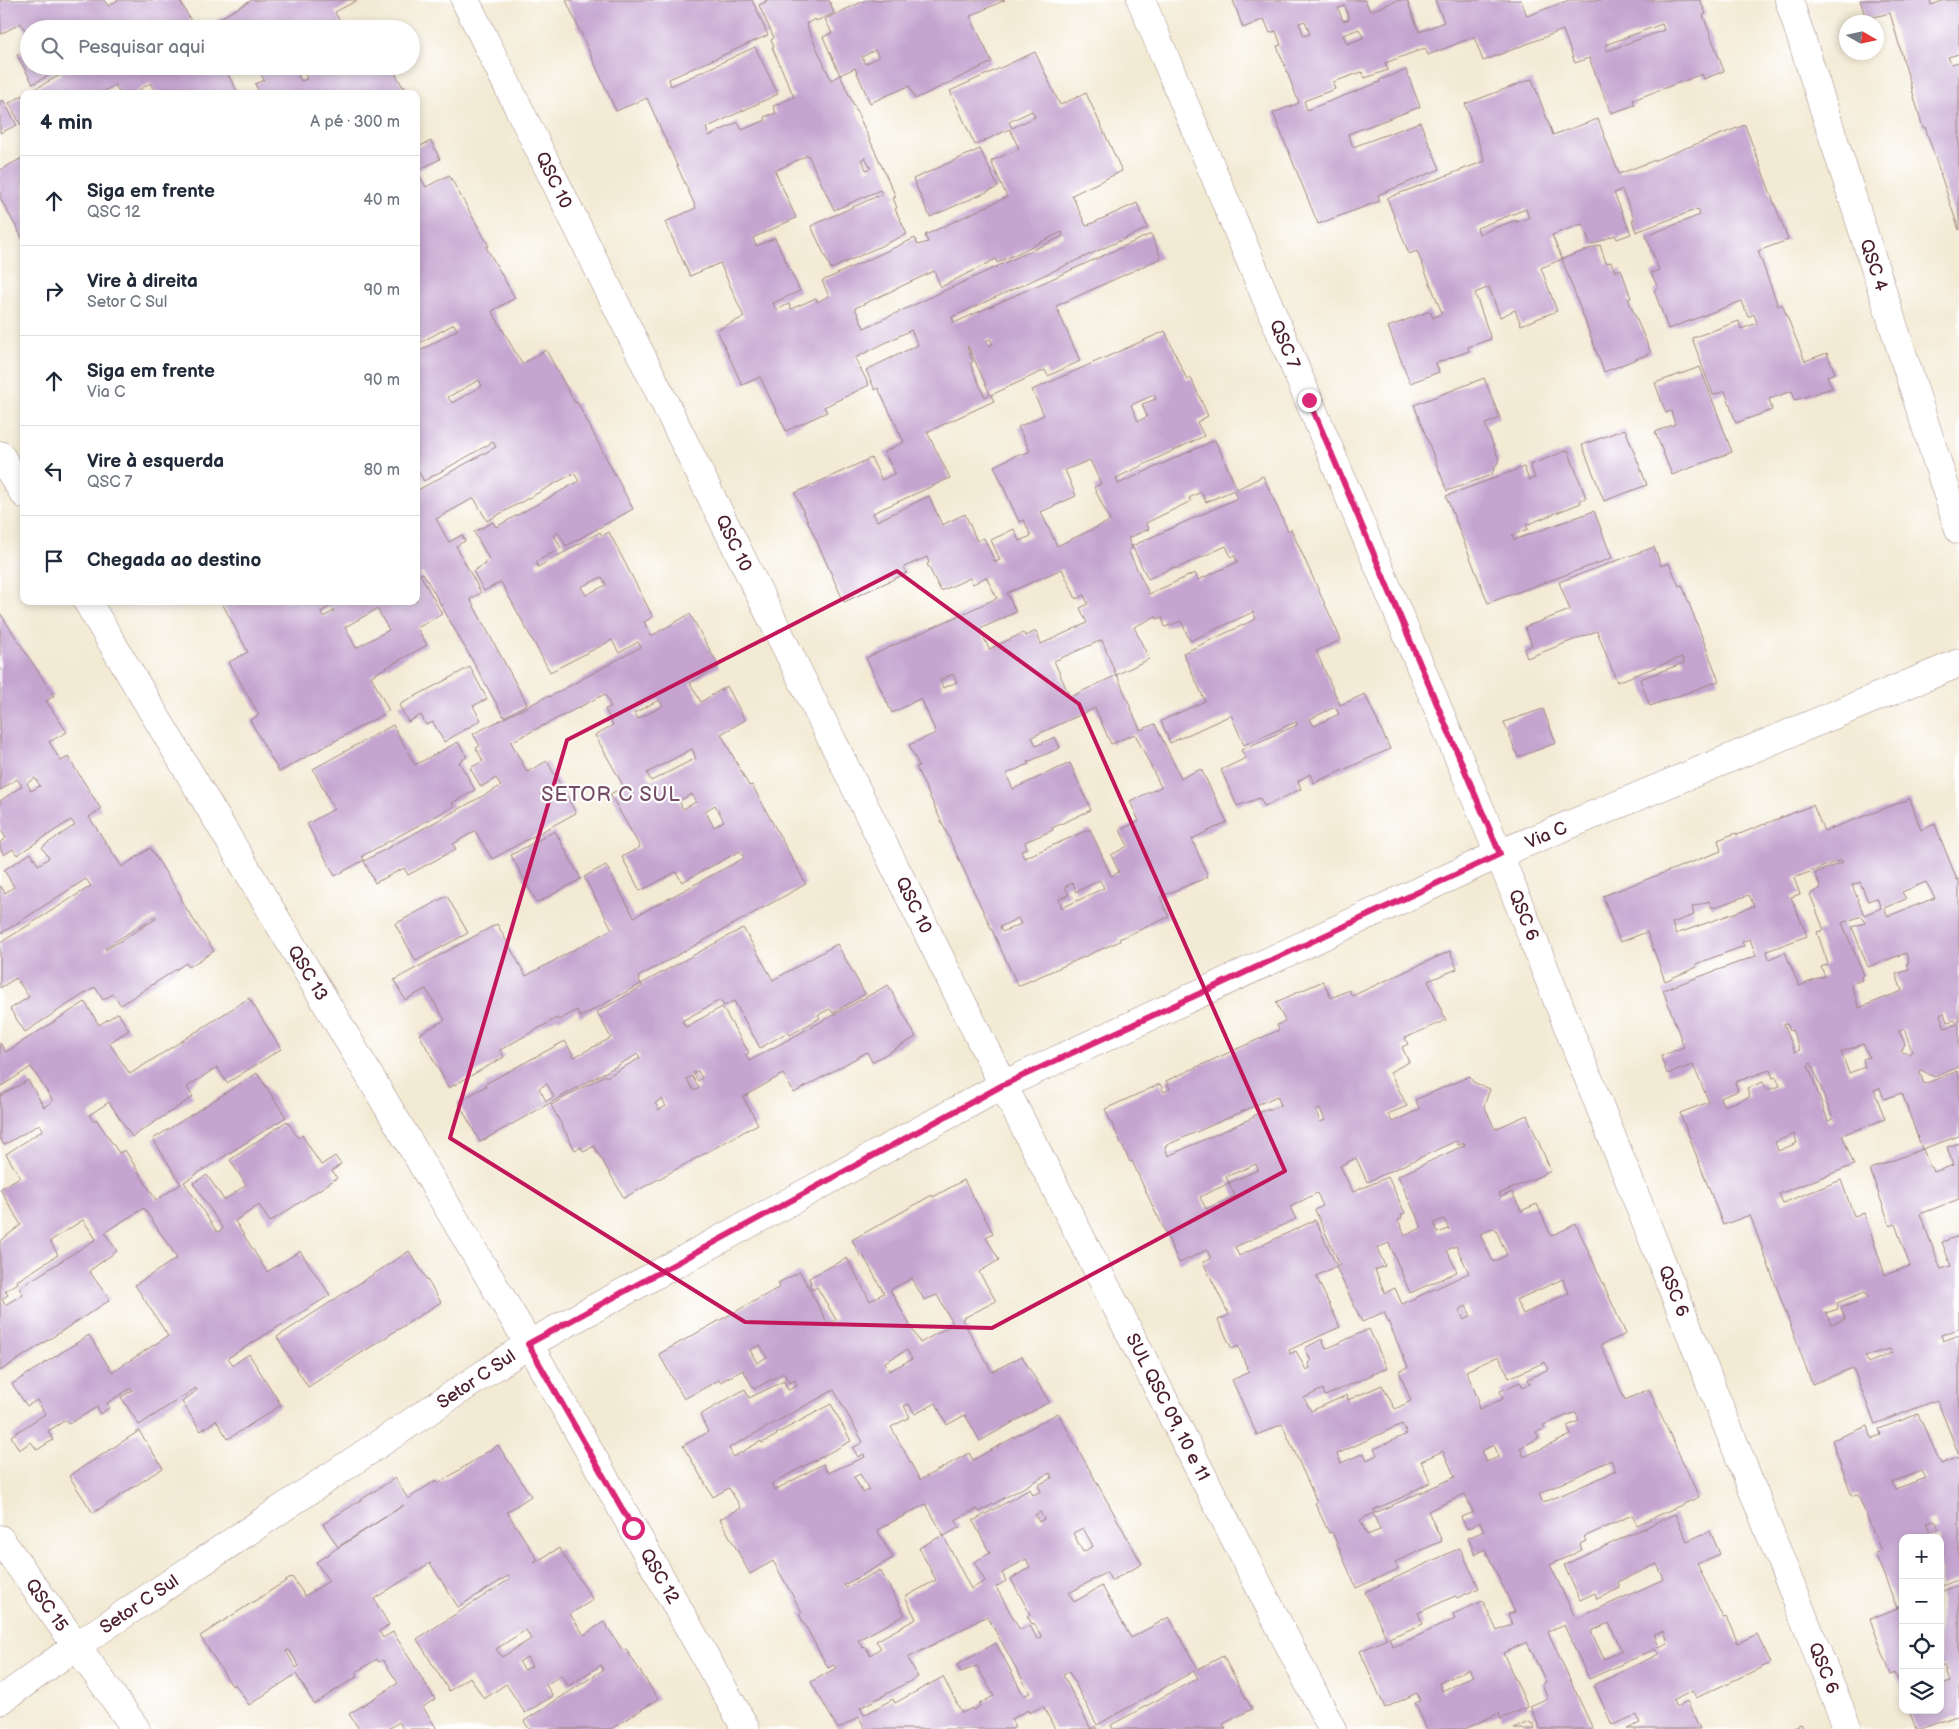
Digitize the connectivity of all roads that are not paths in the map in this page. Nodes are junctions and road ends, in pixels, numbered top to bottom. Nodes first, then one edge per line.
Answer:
1 (464, 0) edge
2 (1141, 0) edge
3 (1789, 0) edge
4 (0, 454) edge
5 (20, 487) edge
6 (1959, 530) edge
7 (89, 605) edge
8 (1959, 663) edge
9 (1500, 854) junction
10 (1003, 1085) junction
11 (528, 1344) junction
12 (0, 1538) edge
13 (76, 1646) junction
14 (0, 1700) edge
15 (136, 1729) edge
16 (746, 1729) edge
17 (1332, 1729) edge
18 (1848, 1729) edge

1 - 10 street, QSC 10
2 - 9 street, QSC 7
3 - 6 street, QSC 4
4 - 5 street
7 - 11 street, QSC 13
8 - 9 street, Via C
9 - 10 street, Via C
9 - 18 street, QSC 6
10 - 11 street, Setor C Sul
10 - 17 street, SUL QSC 09, 10 e 11
11 - 13 street, Setor C Sul
11 - 16 street, QSC 12
12 - 13 street, QSC 15
13 - 14 street, Setor C Sul
13 - 15 street, QSC 15

